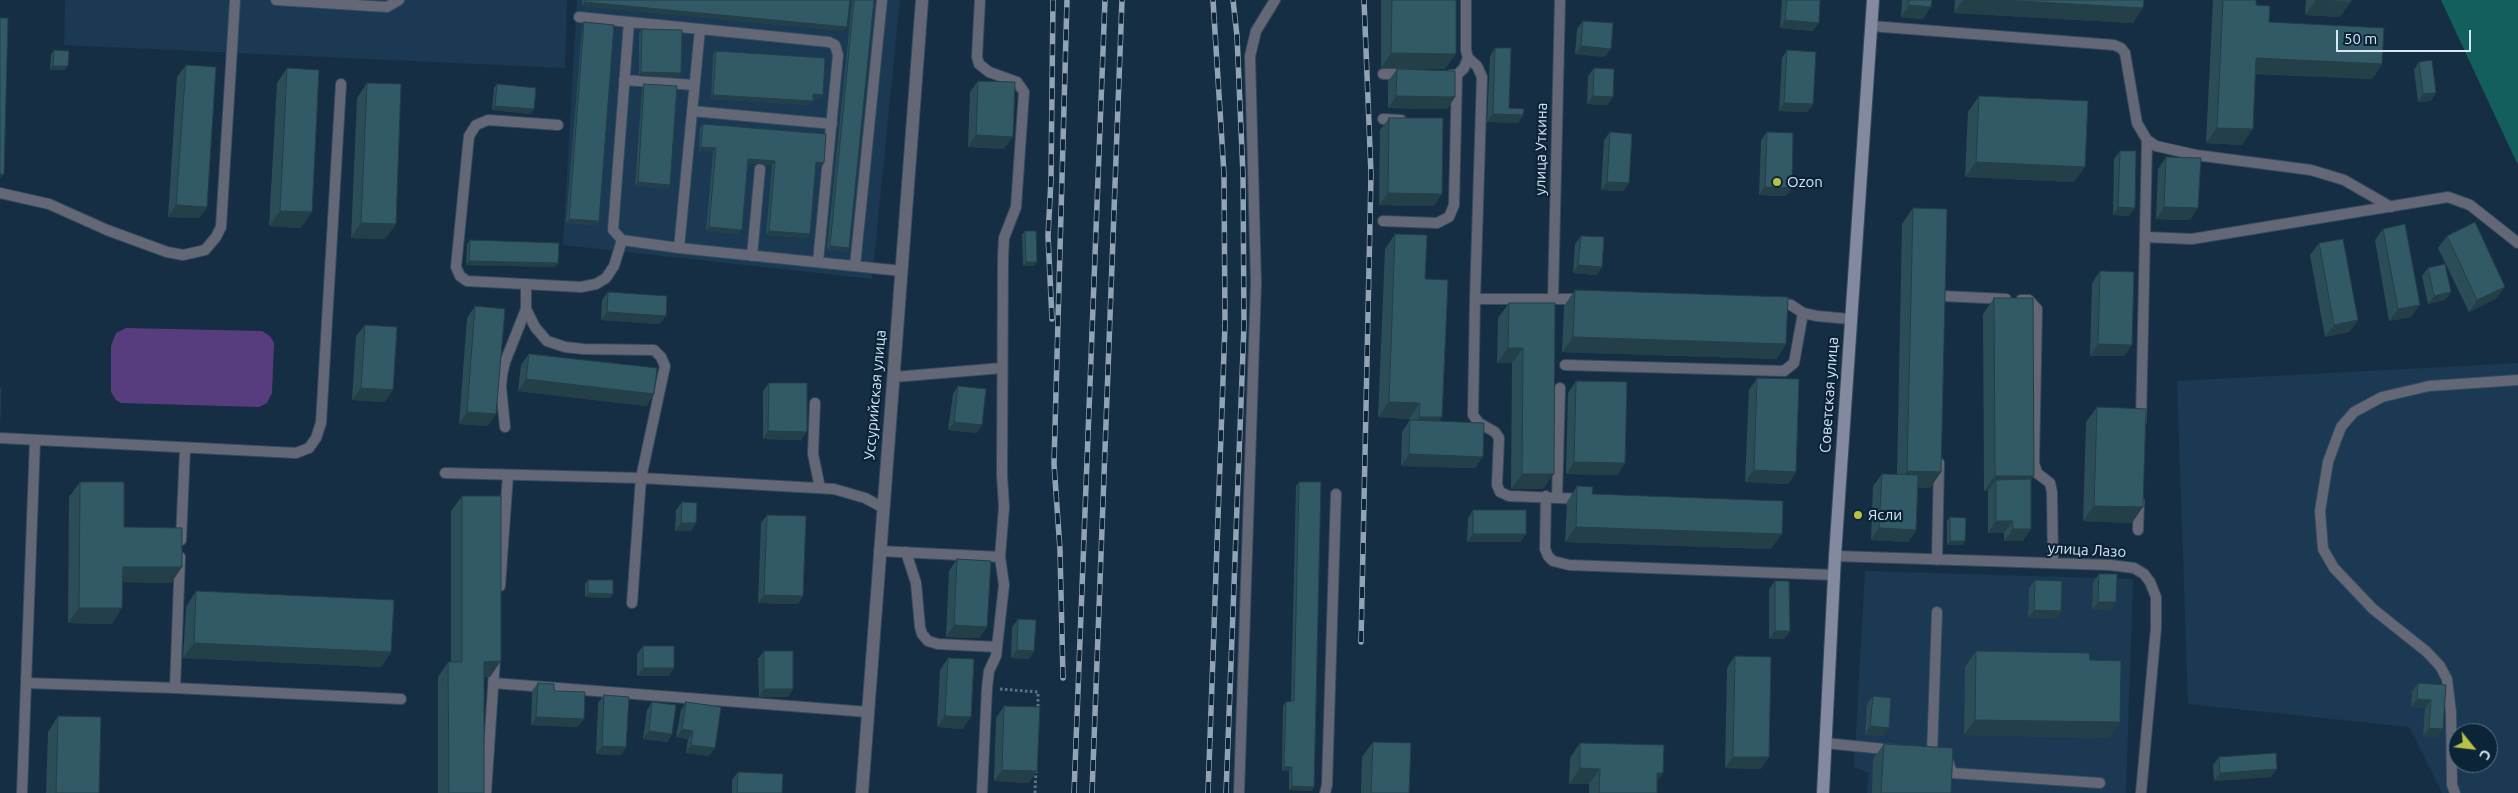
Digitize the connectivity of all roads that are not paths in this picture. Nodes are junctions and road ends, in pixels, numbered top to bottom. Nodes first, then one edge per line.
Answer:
1 (235, 0) edge
2 (276, 0) edge
3 (399, 0) edge
4 (882, 0) edge
5 (922, 0) edge
6 (980, 0) edge
7 (1275, 0) edge
8 (1466, 0) edge
9 (1560, 0) edge
10 (1873, 0) edge
11 (579, 17) dead end
12 (629, 22) junction
13 (1871, 26) junction
14 (700, 29) junction
15 (1468, 58) junction
16 (1383, 74) dead end
17 (1420, 74) edge
18 (1438, 75) edge
19 (1457, 75) junction
20 (624, 80) junction
21 (340, 84) dead end
22 (694, 85) junction
23 (692, 111) junction
24 (1383, 119) dead end
25 (1410, 120) edge
26 (832, 124) junction
27 (558, 125) dead end
28 (2147, 140) junction
29 (760, 169) dead end
30 (0, 192) edge
31 (2391, 207) junction
32 (1383, 222) dead end
33 (2145, 237) junction
34 (622, 240) junction
35 (2518, 243) edge
36 (679, 248) junction
37 (752, 256) junction
38 (818, 262) junction
39 (855, 266) junction
40 (902, 271) junction
41 (526, 285) junction
42 (1943, 297) edge
43 (1474, 299) junction
44 (1553, 299) junction
45 (1592, 300) edge
46 (1758, 302) edge
47 (526, 309) junction
48 (1803, 313) junction
49 (1850, 318) junction
50 (1565, 365) dead end
51 (1002, 368) junction
52 (894, 377) junction
53 (2518, 380) edge
54 (1560, 388) dead end
55 (815, 403) dead end
56 (505, 427) dead end
57 (2140, 432) edge
58 (0, 438) edge
59 (35, 440) junction
60 (185, 449) junction
61 (1939, 452) edge
62 (445, 473) dead end
63 (508, 475) junction
64 (641, 478) junction
65 (820, 488) junction
66 (2139, 491) edge
67 (1336, 494) dead end
68 (1546, 496) junction
69 (1557, 498) junction
70 (1596, 499) edge
71 (882, 507) junction
72 (2138, 530) dead end
73 (879, 551) junction
74 (906, 552) junction
75 (1835, 556) junction
76 (1000, 557) junction
77 (1936, 560) junction
78 (2053, 563) junction
79 (1834, 575) junction
80 (499, 594) edge
81 (632, 603) dead end
82 (1937, 612) dead end
83 (496, 644) edge
84 (997, 647) junction
85 (26, 683) junction
86 (493, 683) junction
87 (175, 688) junction
88 (401, 699) dead end
89 (868, 712) junction
90 (1825, 743) junction
91 (1903, 751) edge
92 (2100, 783) dead end
93 (22, 793) edge
94 (486, 793) edge
95 (862, 793) edge
96 (982, 793) edge
97 (1239, 793) edge
98 (1325, 793) edge
99 (1823, 793) edge
100 (2140, 793) edge
101 (2455, 793) edge

1 - 30 lane
2 - 3 lane
4 - 39 lane
5 - 40 street, Уссурийская улица
6 - 51 lane
7 - 97 lane
8 - 15 lane
9 - 44 lane, улица Уткина
10 - 13 main road, Советская улица
11 - 12 lane
12 - 14 lane
12 - 20 lane
13 - 28 lane
13 - 49 main road, Советская улица
14 - 22 lane
14 - 26 lane
15 - 19 lane
15 - 43 lane
16 - 17 lane
18 - 19 lane
19 - 32 lane
20 - 22 lane
20 - 34 lane
21 - 60 lane
22 - 23 lane
23 - 26 lane
23 - 36 lane
24 - 25 lane
26 - 38 lane
27 - 41 lane
28 - 31 lane
28 - 33 lane
29 - 37 lane
31 - 33 lane
31 - 35 lane
33 - 57 lane
34 - 36 lane
34 - 41 lane
36 - 37 lane
37 - 38 lane
38 - 39 lane
39 - 40 lane
40 - 52 street, Уссурийская улица
41 - 47 lane
42 - 78 lane
43 - 44 lane
43 - 68 lane
44 - 45 lane
46 - 48 lane
47 - 56 lane
47 - 64 lane
48 - 49 lane
48 - 50 lane
49 - 75 main road, Советская улица
51 - 52 lane
51 - 76 lane
52 - 71 street, Уссурийская улица
53 - 101 lane
54 - 69 lane
55 - 65 lane
58 - 59 lane
59 - 60 lane
59 - 85 lane
60 - 87 lane
61 - 77 lane
62 - 63 lane
63 - 64 lane
63 - 80 lane
64 - 65 lane
64 - 81 lane
65 - 71 lane
66 - 72 lane
67 - 98 lane
68 - 69 lane
68 - 79 lane
69 - 70 lane
71 - 73 street, Уссурийская улица
73 - 74 lane
73 - 89 street, Уссурийская улица
74 - 76 lane
74 - 84 lane
75 - 77 lane, улица Лазо
75 - 79 main road, Советская улица
76 - 84 lane
77 - 78 lane, улица Лазо
78 - 100 lane, улица Лазо
79 - 90 main road, Советская улица
82 - 92 lane
83 - 86 lane
84 - 96 lane
85 - 87 lane
85 - 93 lane
86 - 89 lane
86 - 94 lane
87 - 88 lane
89 - 95 street, Уссурийская улица
90 - 91 lane
90 - 99 main road, Советская улица

